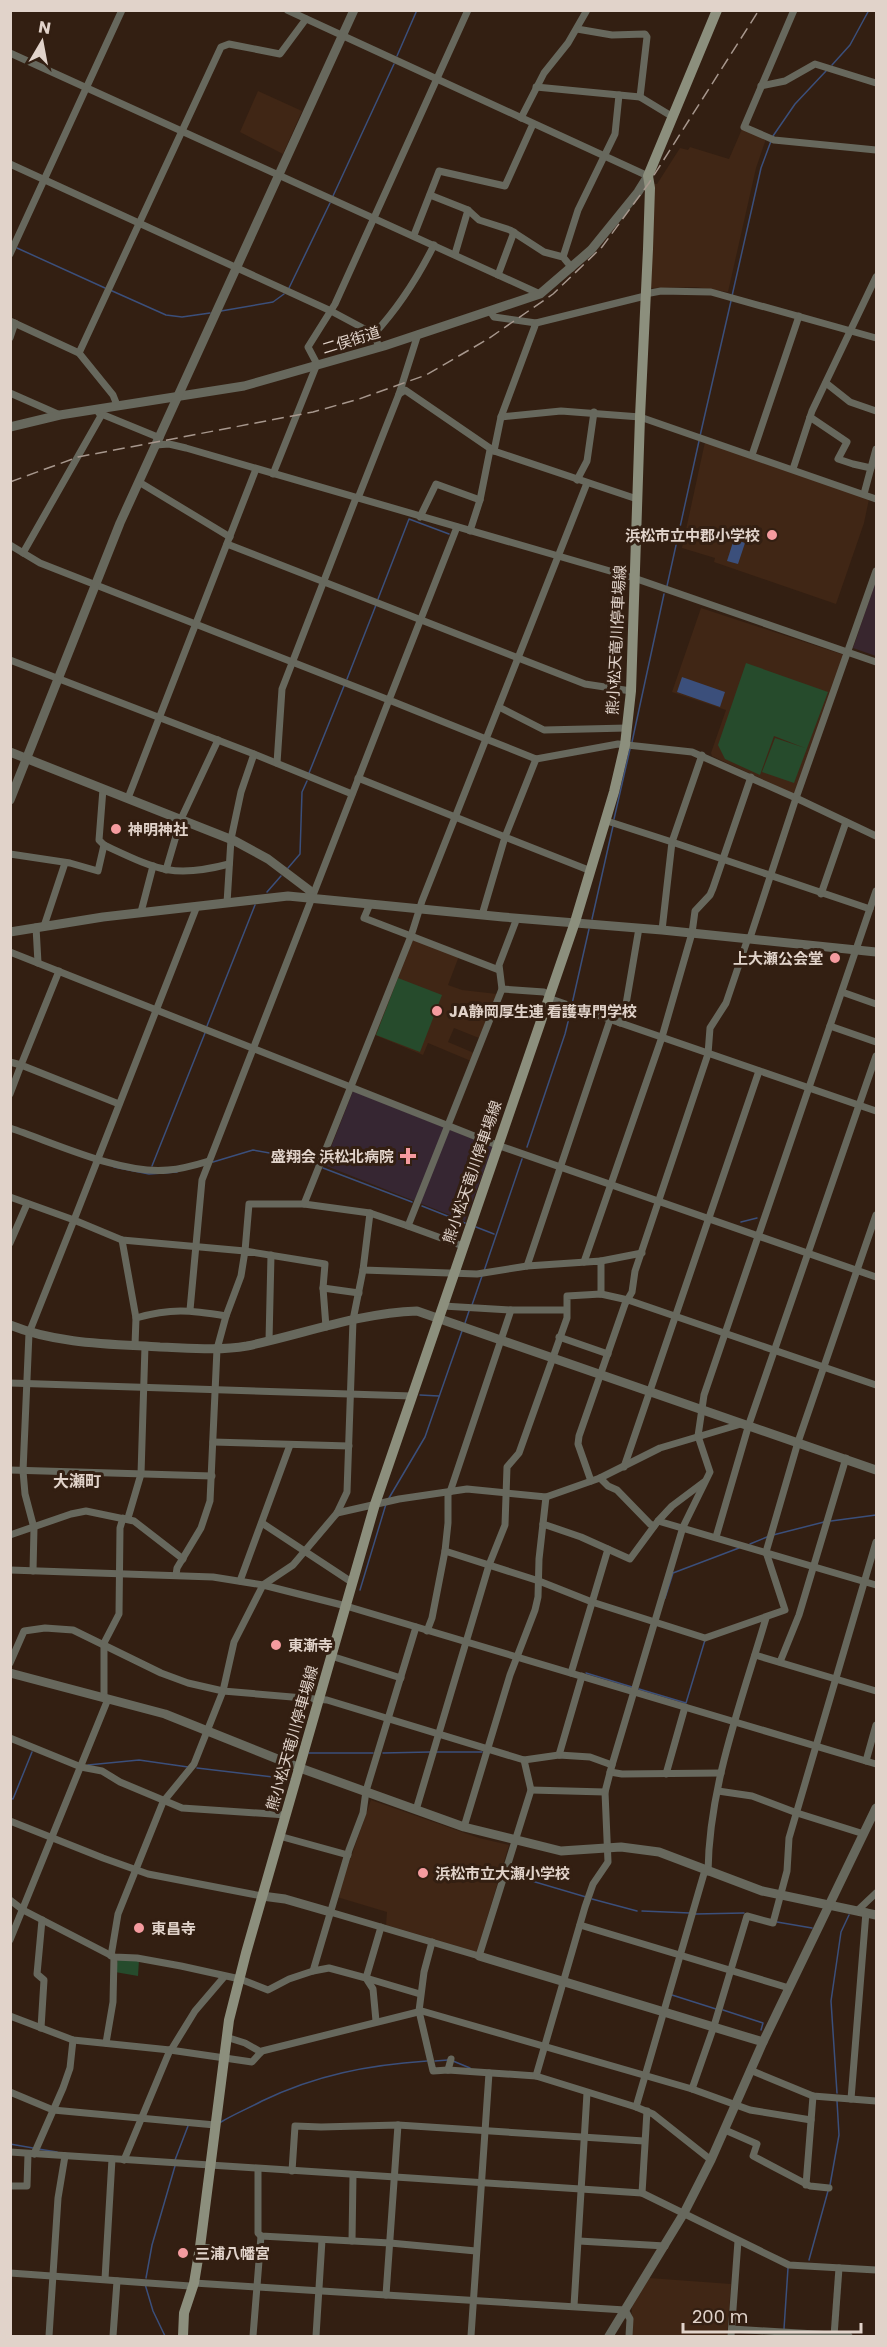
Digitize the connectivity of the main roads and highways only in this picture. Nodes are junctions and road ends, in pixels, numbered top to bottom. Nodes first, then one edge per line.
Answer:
1 (717, 10) edge
2 (183, 2337) edge

1 - 2 main road, 熊小松天竜川停車場線

